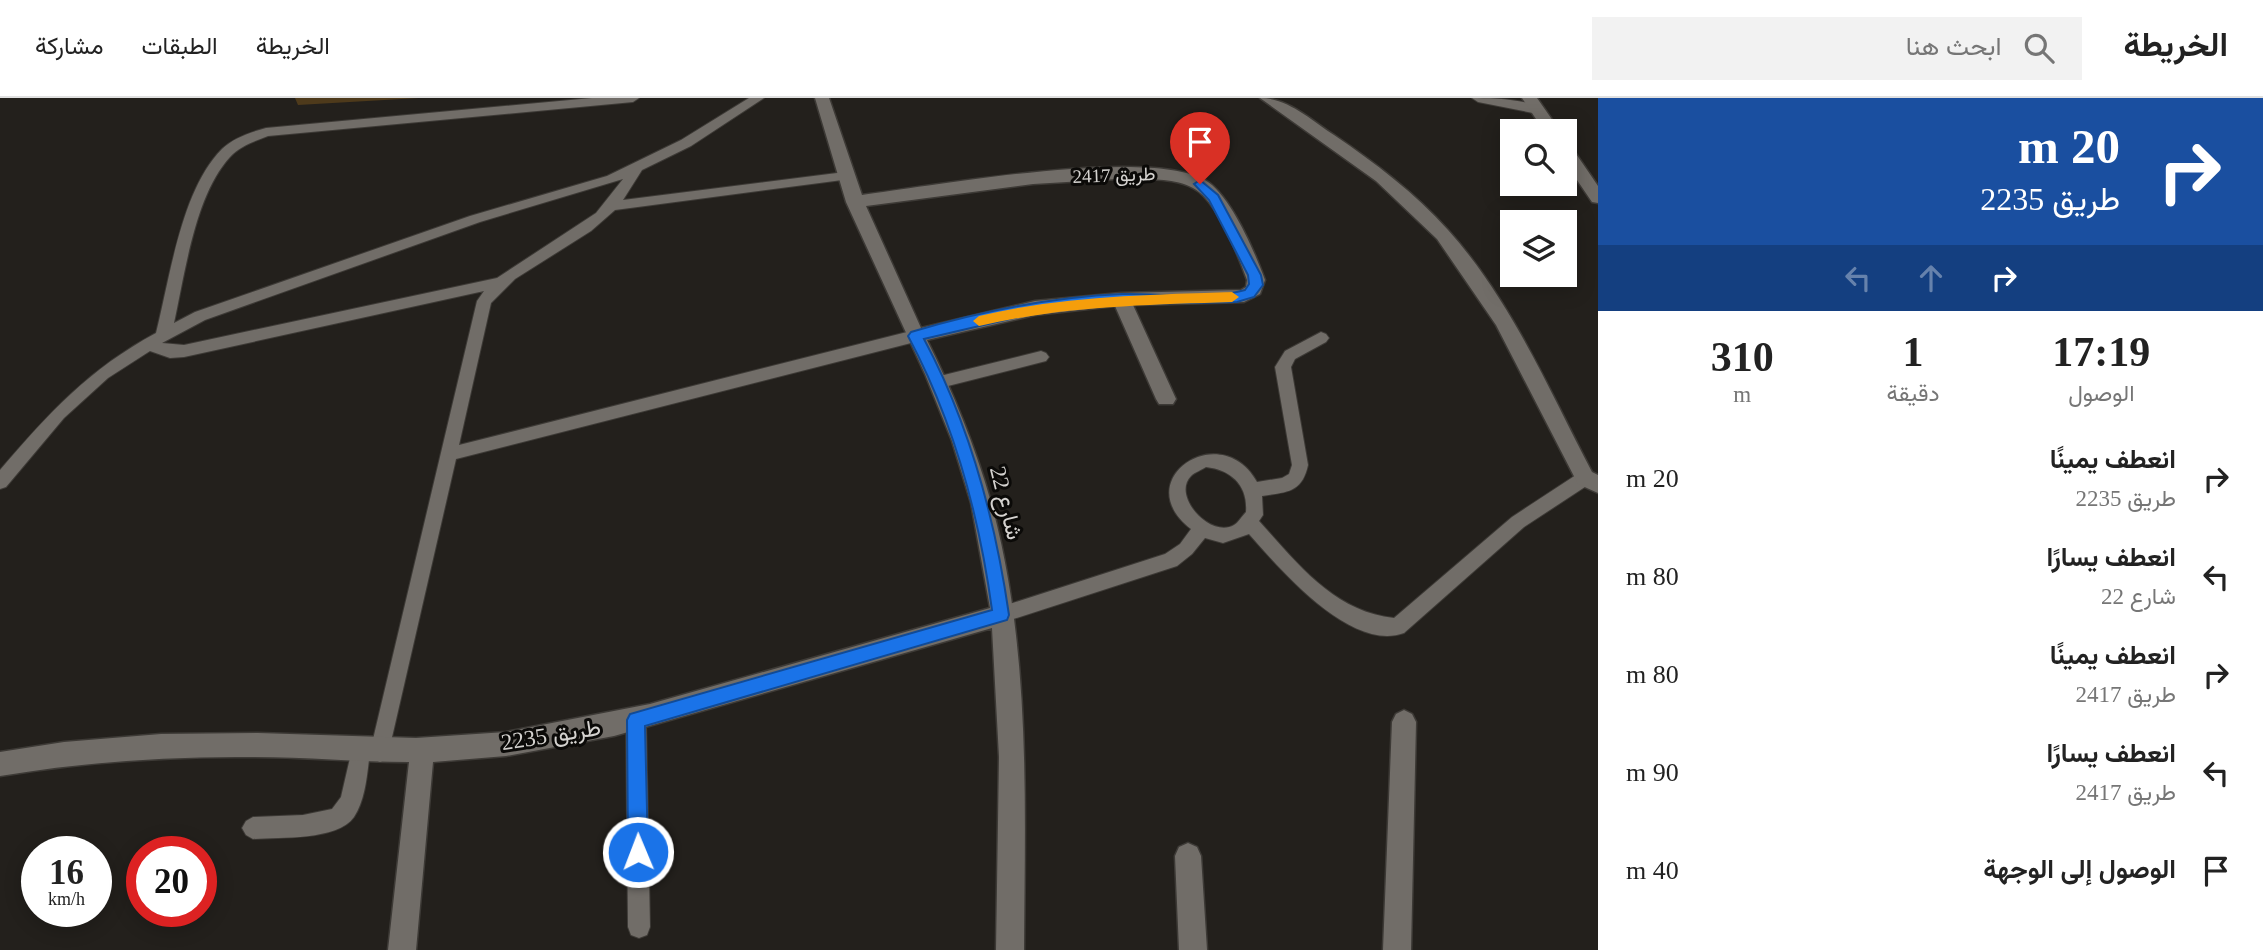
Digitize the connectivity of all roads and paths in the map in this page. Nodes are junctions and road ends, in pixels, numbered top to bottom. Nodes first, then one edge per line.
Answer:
1 (633, 98) edge
2 (758, 98) edge
3 (822, 98) edge
4 (1267, 98) edge
5 (1478, 98) edge
6 (1533, 104) edge
7 (1544, 119) edge
8 (636, 168) junction
9 (1577, 168) edge
10 (845, 176) junction
11 (1598, 198) edge
12 (854, 202) junction
13 (610, 206) junction
14 (497, 283) junction
15 (1121, 299) junction
16 (163, 336) junction
17 (915, 336) junction
18 (1321, 338) dead end
19 (148, 344) junction
20 (1041, 356) dead end
21 (940, 382) junction
22 (1166, 400) dead end
23 (450, 454) junction
24 (1592, 481) edge
25 (0, 482) edge
26 (1253, 490) junction
27 (1250, 523) junction
28 (1201, 529) junction
29 (1001, 615) junction
30 (636, 720) junction
31 (1404, 722) dead end
32 (422, 750) junction
33 (370, 751) junction
34 (0, 764) edge
35 (253, 828) dead end
36 (1188, 856) dead end
37 (639, 927) dead end
38 (402, 950) edge
39 (1010, 950) edge
40 (1193, 950) edge
41 (1397, 950) edge

1 - 16 lane
2 - 8 lane
3 - 10 street, شارع 22
4 - 24 street
5 - 6 lane
6 - 7 street
8 - 13 lane
8 - 16 lane
9 - 11 street
10 - 12 street, شارع 22
10 - 13 lane
12 - 15 street, طريق 2417
12 - 17 street, شارع 22
13 - 14 lane
14 - 19 lane
14 - 23 lane
15 - 17 street, طريق 2417
15 - 22 street
16 - 19 lane
17 - 21 street, شارع 22
17 - 23 lane
18 - 26 lane
19 - 25 lane
20 - 21 lane
21 - 29 street, شارع 22
23 - 33 lane
24 - 27 lane
26 - 27 lane
26 - 28 lane
27 - 28 lane
28 - 29 lane
29 - 30 street, طريق 2235
29 - 39 street, شارع 22
30 - 32 street, طريق 2235
30 - 37 lane
31 - 41 street
32 - 33 street, طريق 2235
32 - 38 street
33 - 34 street, طريق 2235
33 - 35 lane
36 - 40 street

